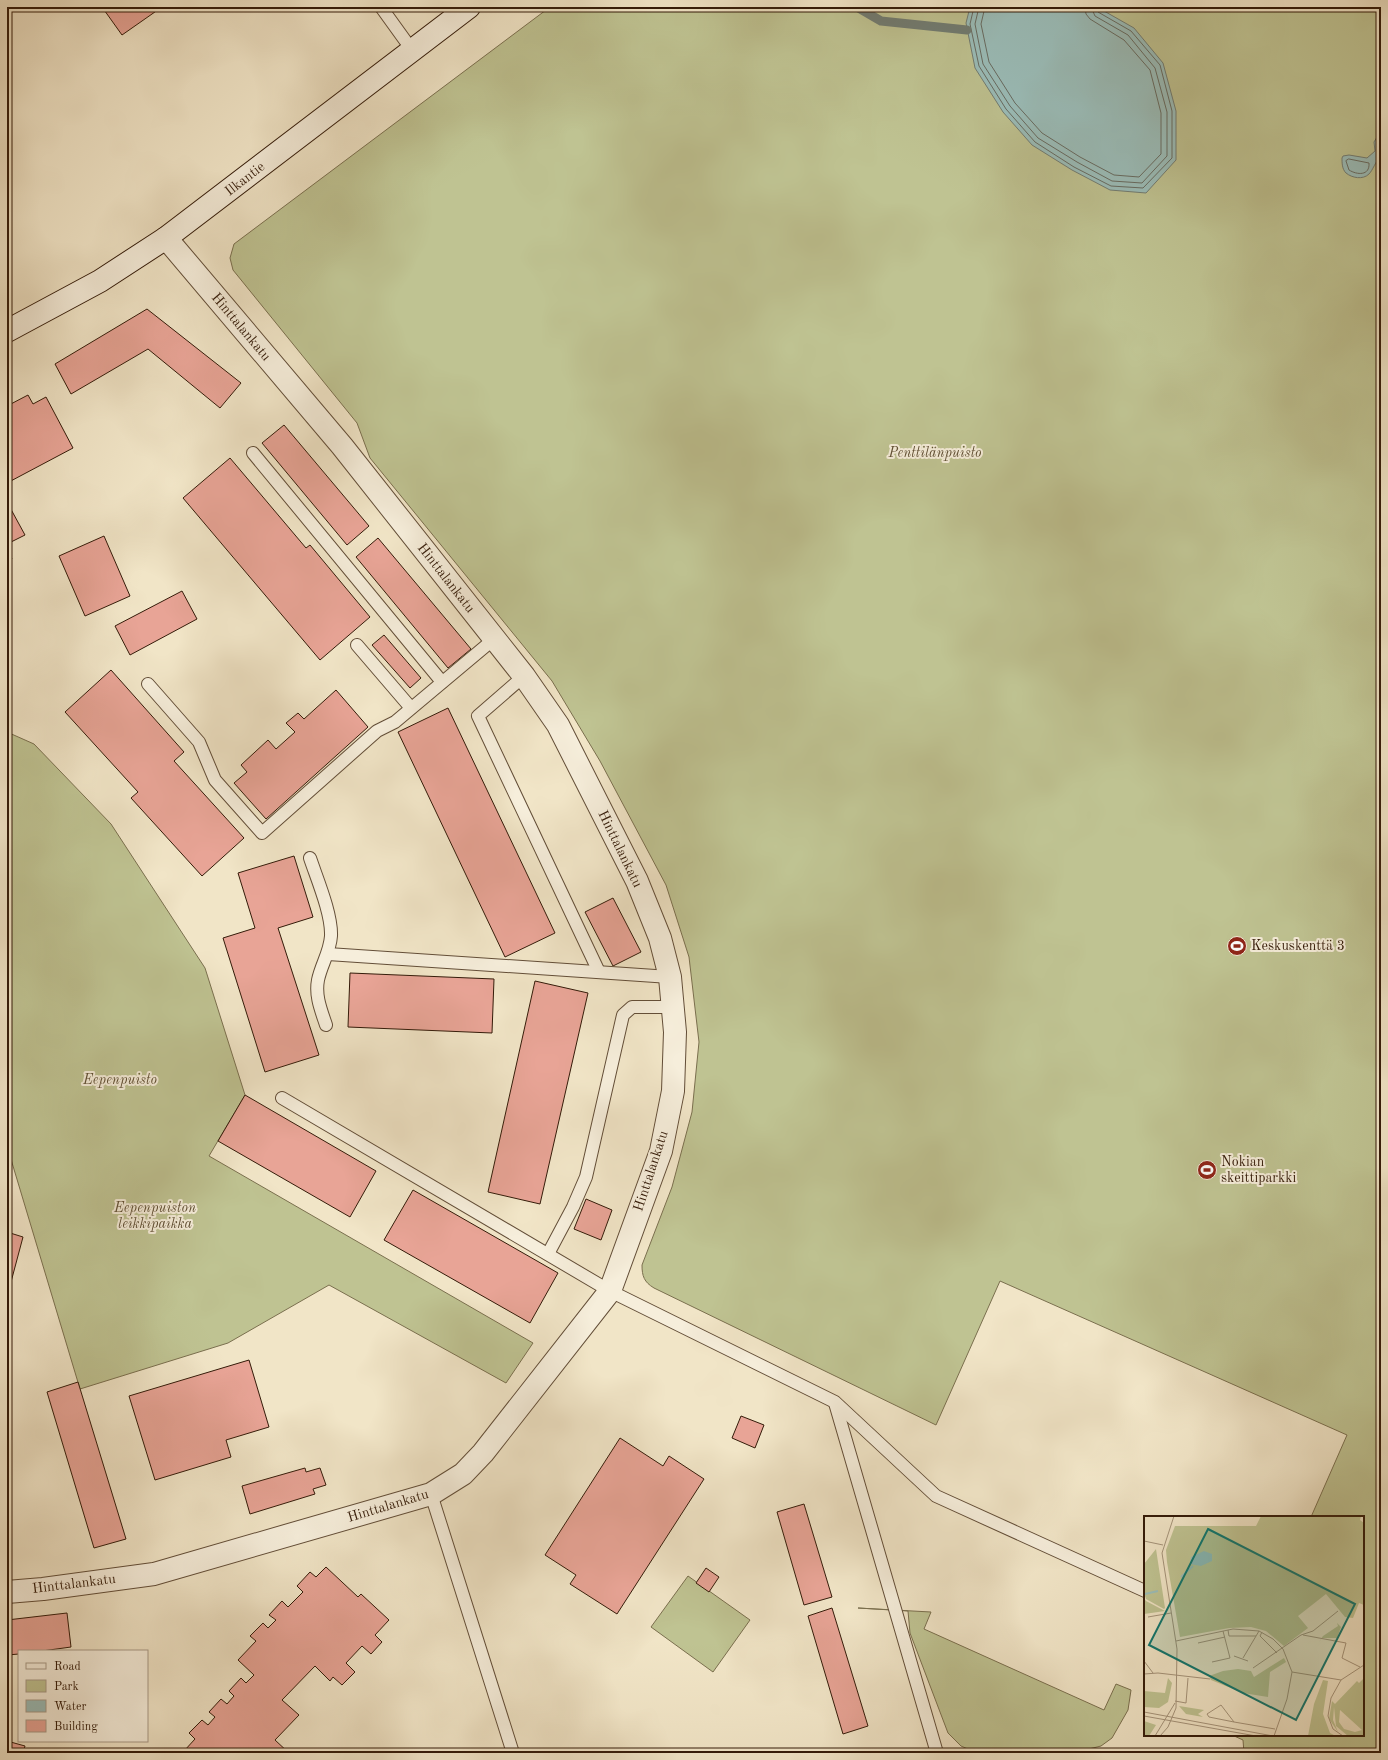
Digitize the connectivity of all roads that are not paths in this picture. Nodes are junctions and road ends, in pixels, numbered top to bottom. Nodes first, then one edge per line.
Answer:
1 (382, 7) edge
2 (469, 7) edge
3 (412, 50) junction
4 (166, 238) junction
5 (7, 331) edge
6 (253, 453) dead end
7 (494, 639) junction
8 (357, 645) dead end
9 (524, 676) junction
10 (442, 682) junction
11 (148, 684) dead end
12 (411, 708) junction
13 (310, 858) dead end
14 (328, 954) junction
15 (599, 972) junction
16 (670, 977) junction
17 (673, 1007) junction
18 (326, 1025) dead end
19 (282, 1098) dead end
20 (548, 1254) junction
21 (610, 1291) junction
22 (835, 1402) junction
23 (431, 1494) junction
24 (1144, 1591) edge
25 (7, 1592) edge
26 (513, 1753) edge
27 (937, 1753) edge

1 - 3 lane
2 - 3 street, Ilkantie
3 - 4 street, Ilkantie
4 - 5 street, Ilkantie
4 - 7 street, Hinttalankatu
6 - 10 lane
7 - 9 street, Hinttalankatu
7 - 10 lane
8 - 12 lane
9 - 15 lane
9 - 16 street, Hinttalankatu
10 - 12 lane
11 - 12 lane
13 - 14 lane
14 - 15 lane
14 - 18 lane
15 - 16 lane
16 - 17 street, Hinttalankatu
17 - 20 lane
17 - 21 street, Hinttalankatu
19 - 20 lane
20 - 21 lane
21 - 22 lane
21 - 23 street, Hinttalankatu
22 - 24 lane
22 - 27 lane
23 - 25 street, Hinttalankatu
23 - 26 lane

